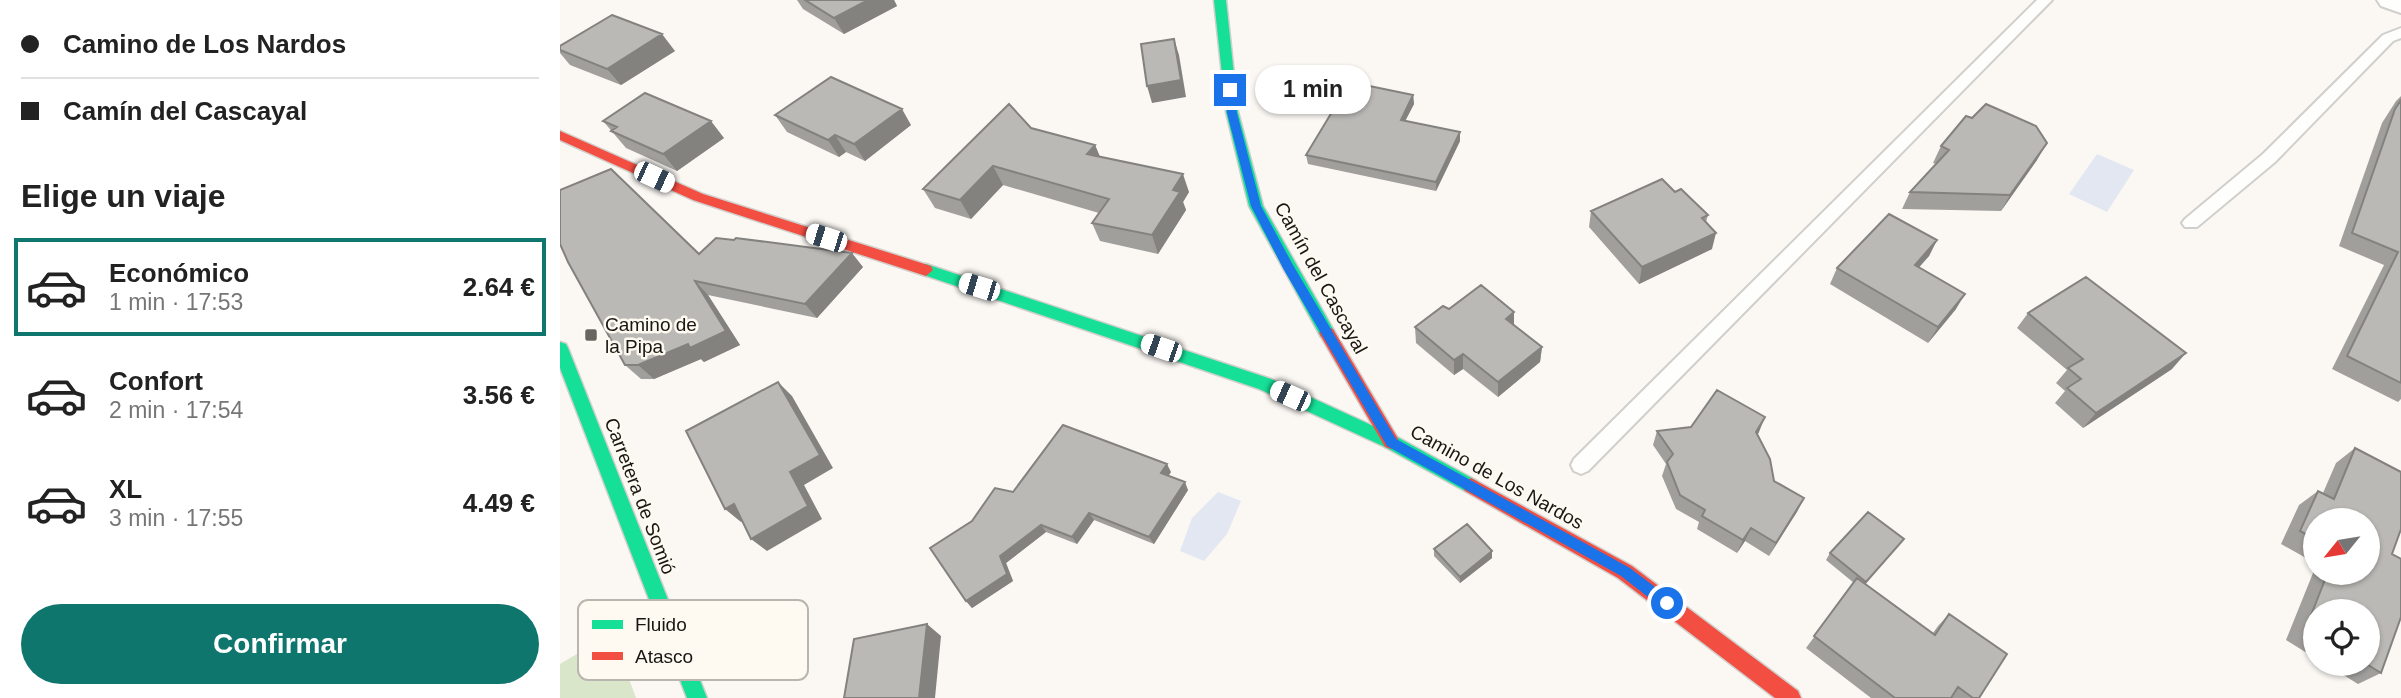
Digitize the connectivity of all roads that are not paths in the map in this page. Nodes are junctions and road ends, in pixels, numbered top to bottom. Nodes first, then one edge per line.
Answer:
1 (1220, 0) edge
2 (2045, 0) edge
3 (2392, 0) edge
4 (2401, 4) edge
5 (2401, 32) edge
6 (560, 135) edge
7 (2190, 223) dead end
8 (560, 348) edge
9 (1391, 442) junction
10 (1581, 465) dead end
11 (659, 600) edge
12 (690, 680) edge
13 (697, 698) edge
14 (1791, 698) edge

1 - 9 street, Camín del Cascayal
2 - 10 lane
3 - 4 street
5 - 7 lane
6 - 9 street, Camino de Los Nardos
8 - 11 street, Carretera de Somió
9 - 14 street, Camino de Los Nardos
12 - 13 street, Carretera de Somió

